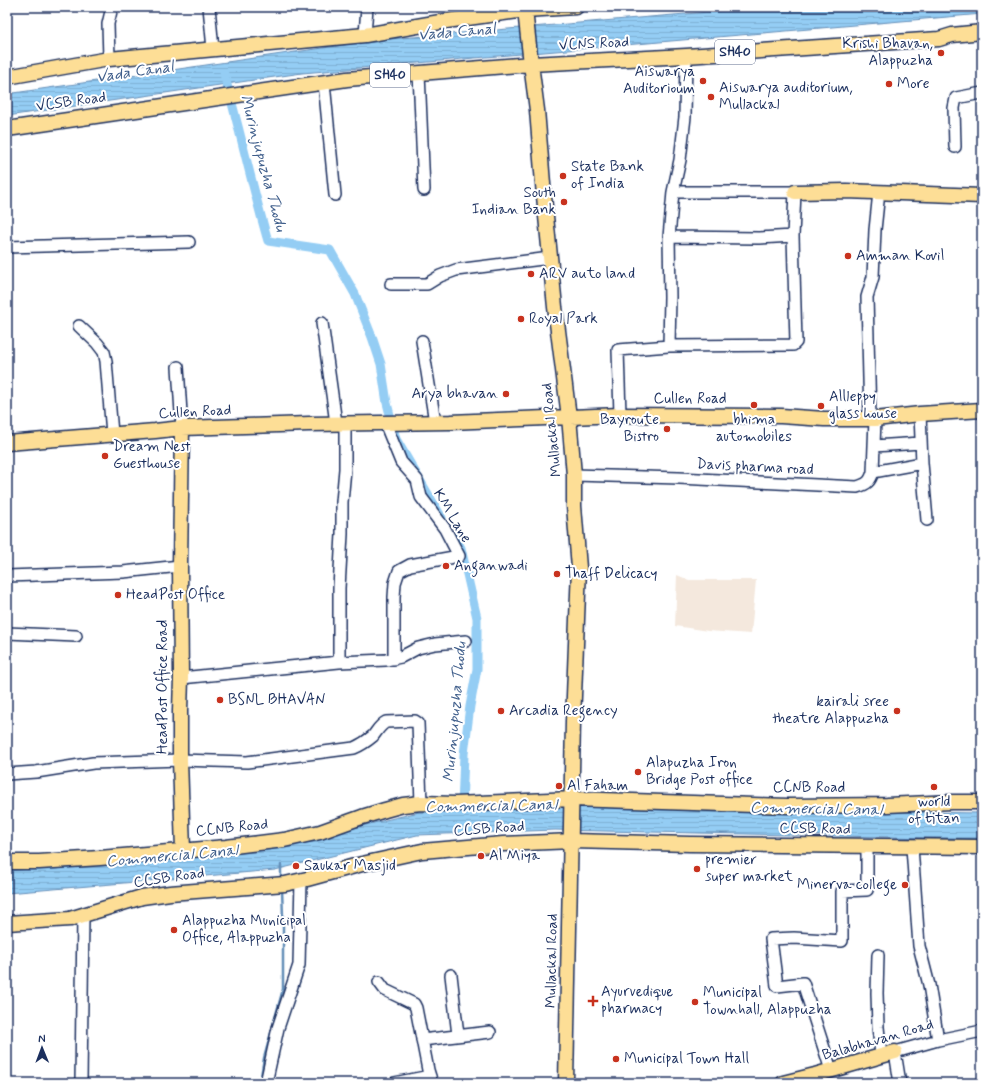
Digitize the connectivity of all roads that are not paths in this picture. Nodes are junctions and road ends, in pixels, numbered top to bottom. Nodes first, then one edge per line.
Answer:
1 (112, 7) edge
2 (209, 7) edge
3 (367, 7) edge
4 (576, 7) edge
5 (526, 13) junction
6 (982, 32) edge
7 (365, 35) junction
8 (940, 38) junction
9 (982, 41) edge
10 (213, 49) junction
11 (686, 56) junction
12 (109, 59) junction
13 (531, 62) junction
14 (419, 73) junction
15 (7, 77) edge
16 (324, 82) junction
17 (982, 94) edge
18 (141, 109) joint
19 (7, 129) edge
20 (955, 146) dead end
21 (424, 190) dead end
22 (673, 192) junction
23 (795, 192) junction
24 (879, 192) junction
25 (335, 195) dead end
26 (982, 196) edge
27 (792, 236) junction
28 (669, 237) junction
29 (188, 242) dead end
30 (7, 247) edge
31 (550, 258) junction
32 (391, 284) dead end
33 (322, 323) dead end
34 (79, 326) dead end
35 (422, 341) dead end
36 (668, 346) junction
37 (178, 367) dead end
38 (982, 410) edge
39 (920, 414) junction
40 (620, 415) junction
41 (569, 417) junction
42 (873, 419) junction
43 (435, 422) junction
44 (340, 423) junction
45 (392, 423) junction
46 (182, 428) junction
47 (112, 434) junction
48 (7, 443) edge
49 (921, 443) junction
50 (874, 446) junction
51 (922, 463) junction
52 (874, 472) junction
53 (574, 475) junction
54 (926, 520) dead end
55 (180, 566) junction
56 (7, 576) edge
57 (7, 633) edge
58 (76, 636) dead end
59 (466, 641) dead end
60 (394, 659) junction
61 (339, 662) junction
62 (181, 678) junction
63 (180, 760) junction
64 (7, 774) edge
65 (572, 800) junction
66 (982, 802) edge
67 (421, 803) junction
68 (572, 838) junction
69 (867, 846) junction
70 (912, 847) junction
71 (982, 847) edge
72 (184, 850) junction
73 (7, 862) edge
74 (301, 880) junction
75 (83, 915) junction
76 (7, 923) edge
77 (878, 955) dead end
78 (451, 975) dead end
79 (378, 982) dead end
80 (982, 1031) edge
81 (490, 1032) dead end
82 (458, 1035) junction
83 (422, 1040) junction
84 (938, 1040) junction
85 (895, 1052) junction
86 (881, 1055) junction
87 (831, 1070) junction
88 (431, 1079) edge
89 (82, 1083) edge
90 (266, 1083) edge
91 (394, 1083) edge
92 (566, 1083) edge
93 (783, 1083) edge
94 (900, 1083) edge

1 - 12 street
2 - 10 street
3 - 7 street
4 - 5 main road
5 - 7 main road
5 - 13 main road, Mullackal Road
6 - 8 main road, VCNS Road / SH40
7 - 10 main road
8 - 9 main road, VCNS Road / SH40
8 - 11 main road, VCNS Road / SH40
10 - 12 main road
11 - 13 main road, VCNS Road / SH40
11 - 22 street
12 - 15 main road
13 - 14 main road, VCNS Road / SH40
13 - 31 main road, Mullackal Road
14 - 16 main road, VCNS Road / SH40
14 - 21 street
16 - 18 main road, VCNS Road / SH40
16 - 25 street
17 - 20 street
18 - 19 main road, VCSB Road / SH40
22 - 23 street
22 - 28 street
23 - 24 main road
23 - 27 street
24 - 26 main road
24 - 42 street
27 - 28 street
27 - 36 street
28 - 36 street
29 - 30 street
31 - 32 street
31 - 41 main road, Mullackal Road
33 - 44 street
34 - 47 street
35 - 43 street
36 - 40 street
37 - 46 street
38 - 39 main road, Cullen Road
39 - 42 main road, Cullen Road
39 - 49 street
40 - 41 main road, Cullen Road
40 - 42 main road, Cullen Road
41 - 43 main road, Cullen Road
41 - 53 main road, Mullackal Road
42 - 50 street
43 - 45 main road, Cullen Road
44 - 45 main road, Cullen Road
44 - 46 main road, Cullen Road
44 - 61 street
45 - 60 street, KM Lane
46 - 47 main road, Cullen Road
46 - 55 main road, HeadPost Office Road
47 - 48 main road, Cullen Road
49 - 50 street
49 - 51 street
50 - 52 street
51 - 52 street
51 - 54 street
52 - 53 street, Davis pharma road
53 - 65 main road, Mullackal Road
55 - 56 street
55 - 62 main road, HeadPost Office Road
57 - 58 street
59 - 60 street
60 - 61 street
61 - 62 street
62 - 63 main road, HeadPost Office Road
63 - 64 street
63 - 67 street
63 - 72 main road, HeadPost Office Road
65 - 66 main road, CCNB Road
65 - 67 main road, CCNB Road
65 - 68 main road, Mullackal Road
67 - 72 main road, CCNB Road
68 - 69 main road, CCSB Road
68 - 74 main road, CCSB Road
68 - 92 main road, Mullackal Road
69 - 70 main road, CCSB Road
69 - 87 street
70 - 71 main road, CCSB Road
70 - 84 street
72 - 73 main road, CCNB Road
74 - 75 main road, CCSB Road
74 - 90 street
75 - 76 main road, CCSB Road
75 - 89 street
77 - 86 street
78 - 82 street
79 - 83 street
80 - 84 street, Balabhavan Road
81 - 82 street
82 - 83 street
83 - 88 street
84 - 85 street, Balabhavan Road
85 - 86 main road, Balabhavan Road
85 - 94 street
86 - 87 main road, Balabhavan Road
87 - 93 main road, Balabhavan Road
88 - 91 street

